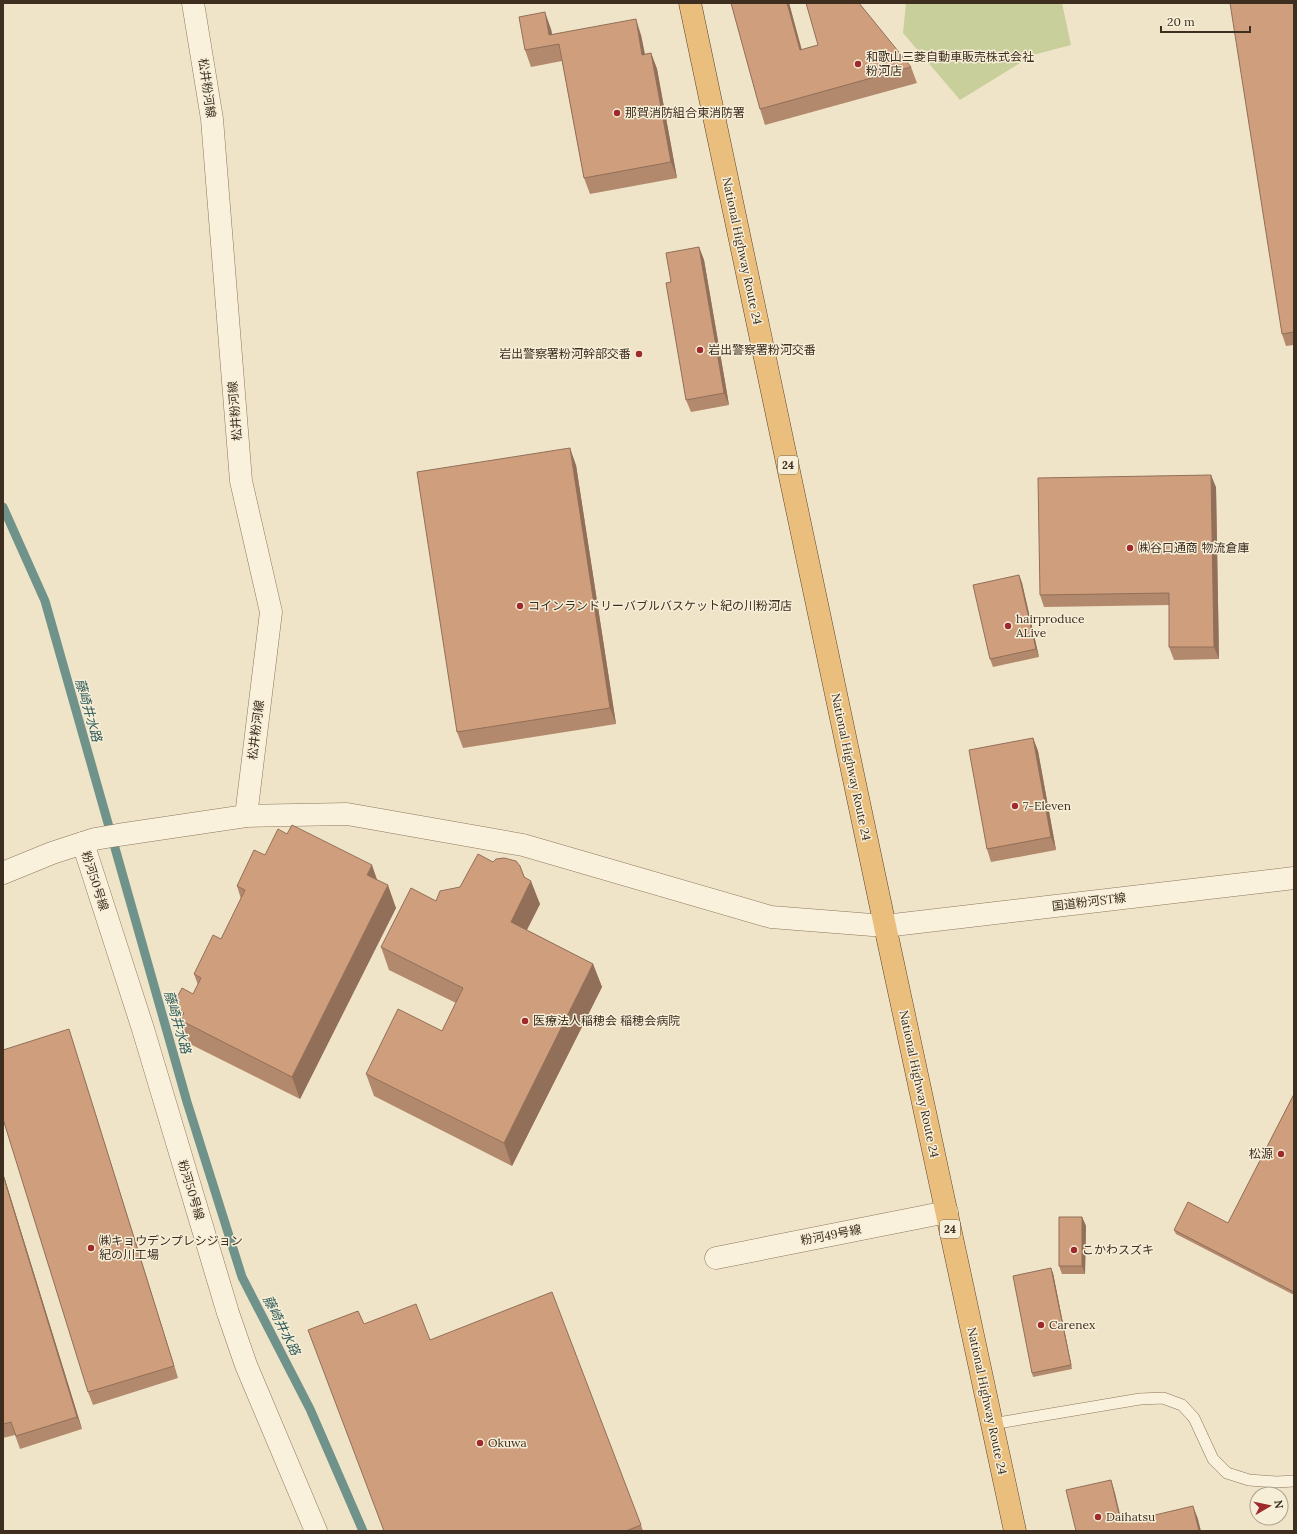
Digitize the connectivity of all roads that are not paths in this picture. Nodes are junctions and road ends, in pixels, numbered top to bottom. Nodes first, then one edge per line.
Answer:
1 (193, 3) edge
2 (690, 3) edge
3 (246, 816) junction
4 (89, 841) junction
5 (3, 873) edge
6 (1294, 878) edge
7 (885, 926) junction
8 (947, 1212) junction
9 (716, 1258) dead end
10 (992, 1424) junction
11 (1294, 1481) edge
12 (316, 1531) edge
13 (1015, 1531) edge

1 - 3 street, 松井粉河線
2 - 7 highway, National Highway Route 24 / 24
3 - 4 street, 国道粉河ST線
3 - 7 street, 国道粉河ST線
4 - 5 street, 国道粉河ST線
4 - 12 street, 粉河50号線
6 - 7 street, 国道粉河ST線
7 - 8 highway, National Highway Route 24 / 24
8 - 9 street, 粉河49号線
8 - 10 highway, National Highway Route 24 / 24
10 - 11 lane
10 - 13 highway, National Highway Route 24 / 24

